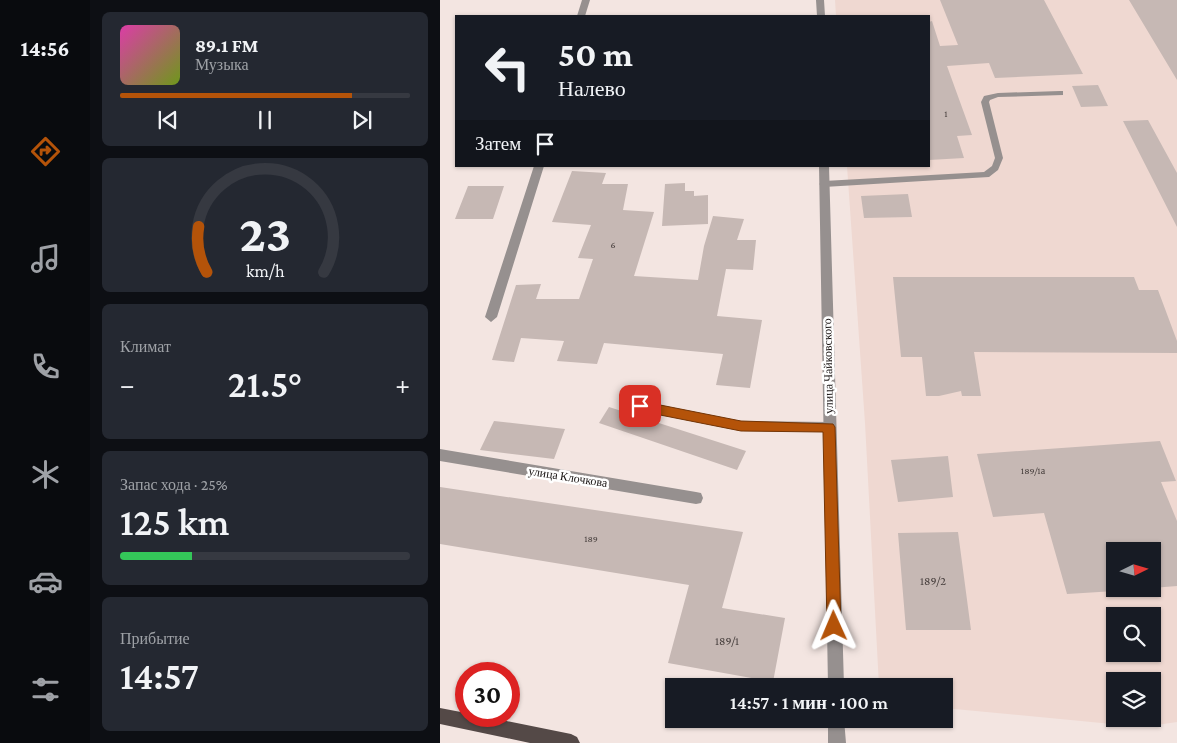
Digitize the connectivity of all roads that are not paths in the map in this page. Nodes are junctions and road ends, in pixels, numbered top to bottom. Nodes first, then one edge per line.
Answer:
1 (586, 0) edge
2 (820, 0) edge
3 (581, 15) edge
4 (821, 15) edge
5 (1060, 93) dead end
6 (539, 167) edge
7 (824, 167) edge
8 (824, 184) junction
9 (491, 318) dead end
10 (640, 406) dead end
11 (829, 427) junction
12 (440, 455) edge
13 (696, 498) dead end
14 (836, 678) edge
15 (440, 716) edge
16 (836, 728) edge
17 (571, 743) edge
18 (837, 743) edge

1 - 3 street
2 - 4 street
5 - 8 lane
6 - 9 street
7 - 8 street, улица Чайковского
8 - 11 street, улица Чайковского
10 - 11 lane
11 - 14 street, улица Чайковского
12 - 13 street, улица Клочкова
15 - 17 main road
16 - 18 street

